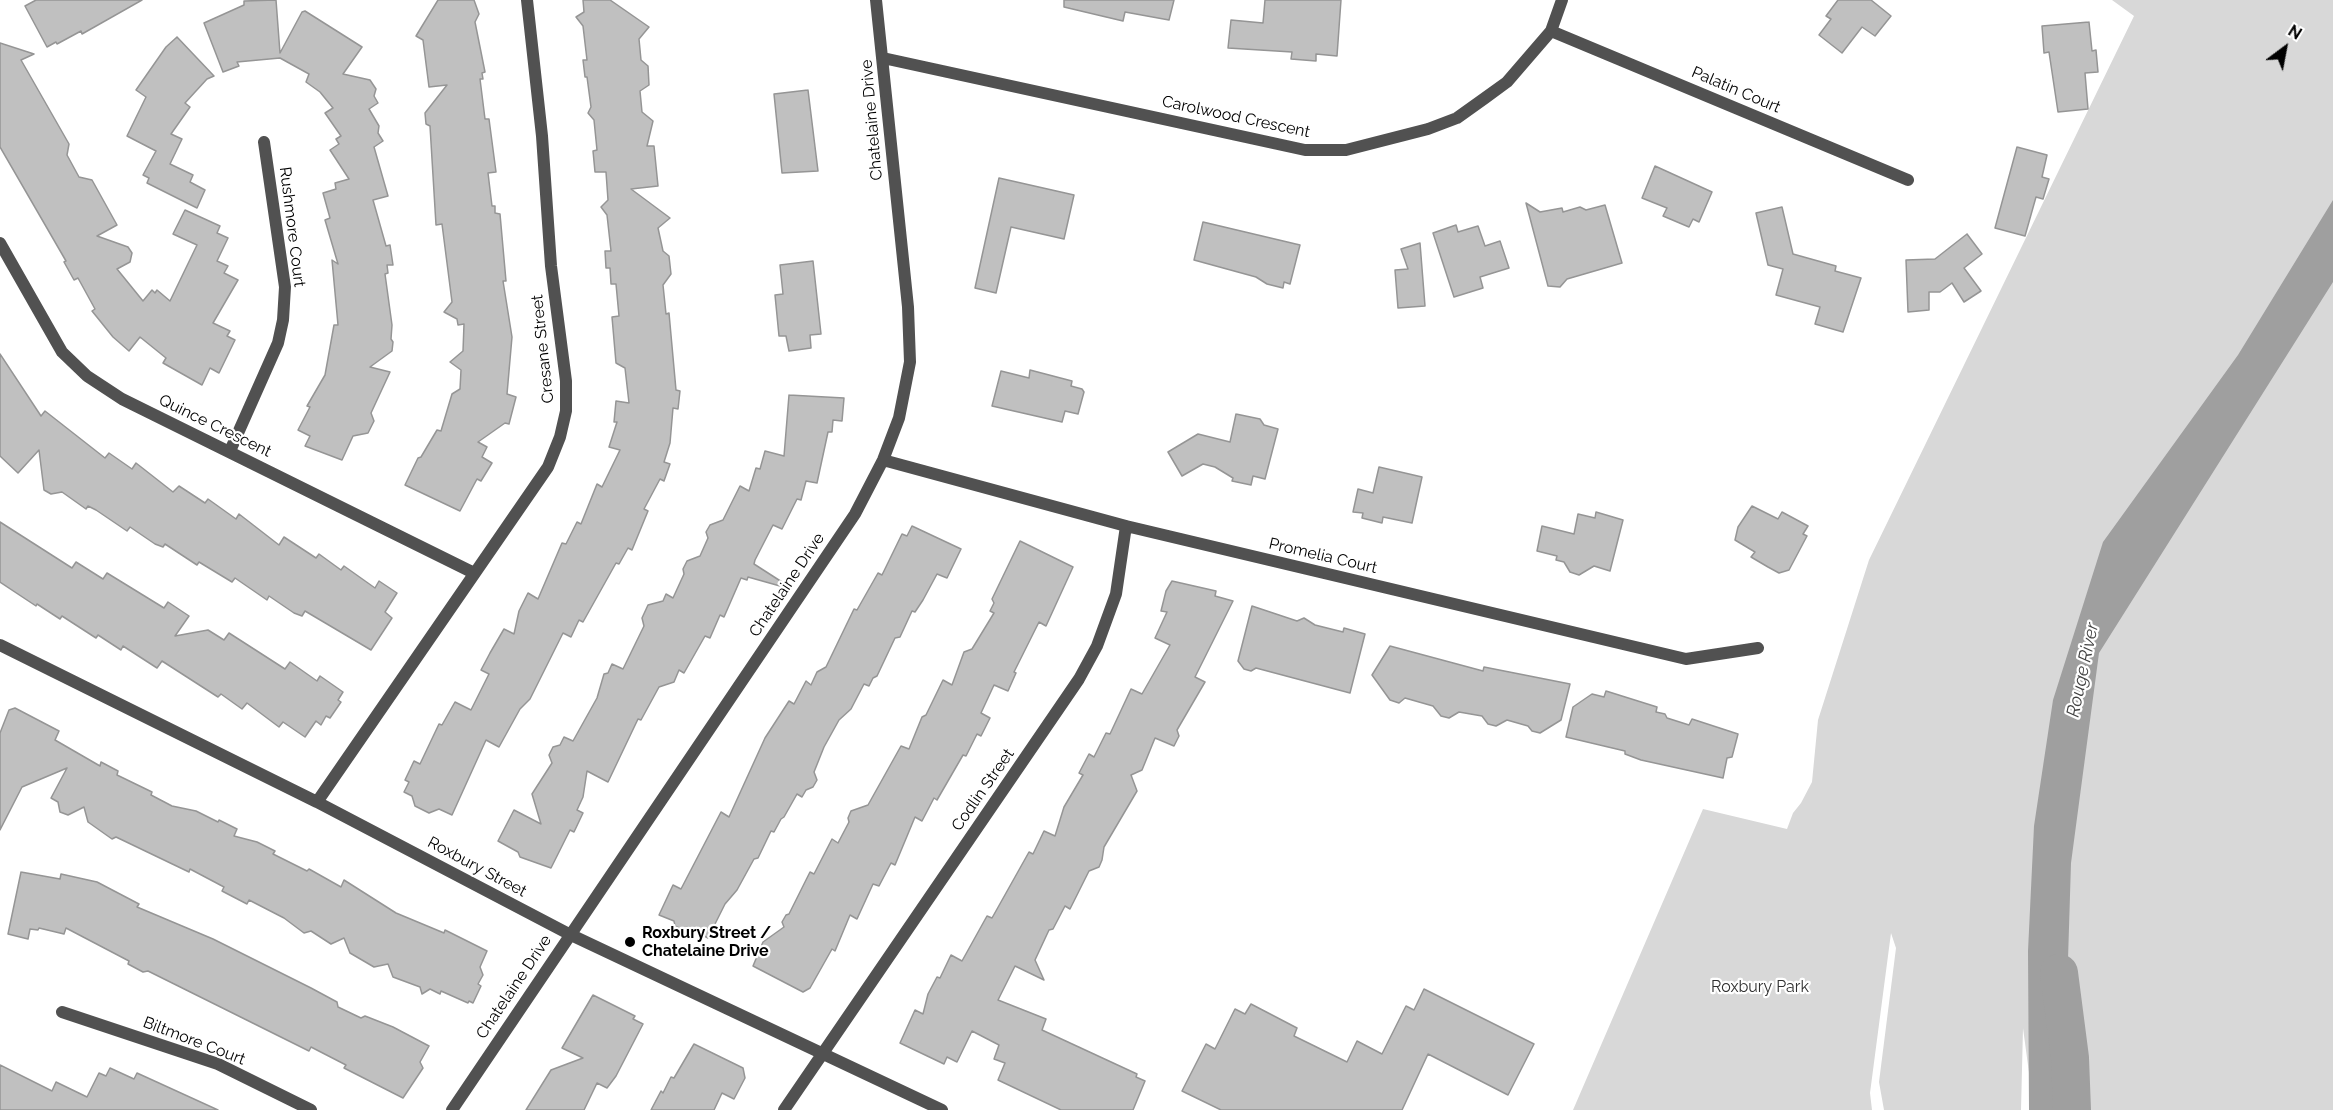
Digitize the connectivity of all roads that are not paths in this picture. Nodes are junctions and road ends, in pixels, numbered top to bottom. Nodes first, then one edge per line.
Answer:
1 (527, 0) edge
2 (876, 0) edge
3 (1562, 0) edge
4 (1551, 31) junction
5 (883, 58) junction
6 (264, 142) dead end
7 (1908, 180) dead end
8 (0, 243) edge
9 (230, 451) junction
10 (883, 460) junction
11 (1126, 526) junction
12 (474, 573) junction
13 (0, 645) edge
14 (1758, 648) dead end
15 (317, 802) junction
16 (570, 934) junction
17 (62, 1012) dead end
18 (822, 1053) junction
19 (311, 1110) edge
20 (452, 1110) edge
21 (784, 1110) edge
22 (942, 1110) edge

1 - 12 street, Cresane Street
2 - 5 street, Chatelaine Drive
3 - 4 street, Carolwood Crescent
4 - 5 street, Carolwood Crescent
4 - 7 street, Palatin Court
5 - 10 street, Chatelaine Drive
6 - 9 street, Rushmore Court
8 - 9 street, Quince Crescent
9 - 12 street, Quince Crescent
10 - 11 street, Promelia Court
10 - 16 street, Chatelaine Drive
11 - 14 street, Promelia Court
11 - 18 street, Codlin Street
12 - 15 street, Cresane Street
13 - 15 street, Roxbury Street
15 - 16 street, Roxbury Street
16 - 18 street, Roxbury Street
16 - 20 street, Chatelaine Drive
17 - 19 street, Biltmore Court
18 - 21 street, Codlin Street
18 - 22 street, Roxbury Street

